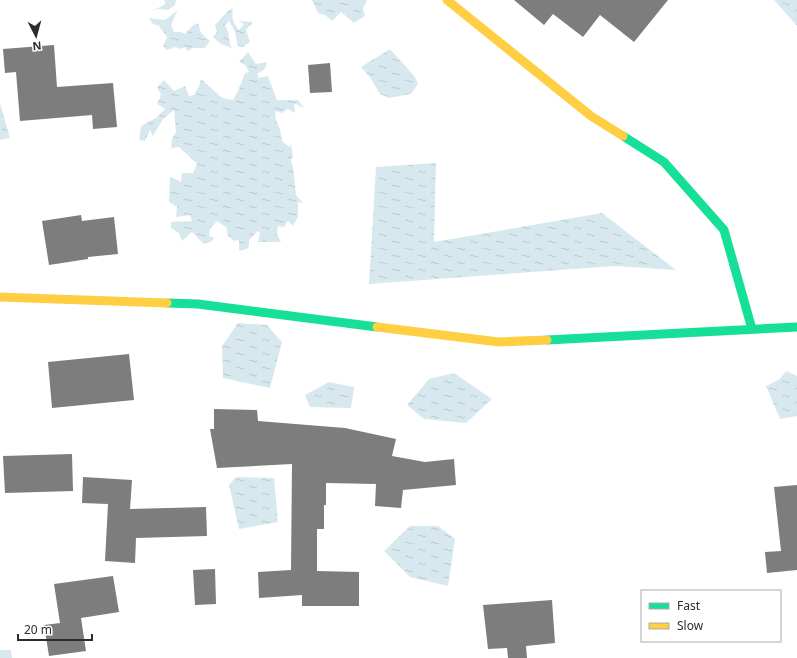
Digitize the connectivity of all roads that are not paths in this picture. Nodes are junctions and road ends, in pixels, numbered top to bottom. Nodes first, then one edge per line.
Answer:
1 (446, 0) edge
2 (0, 297) edge
3 (797, 327) edge
4 (752, 329) junction

1 - 4 main road
2 - 4 main road
3 - 4 main road

